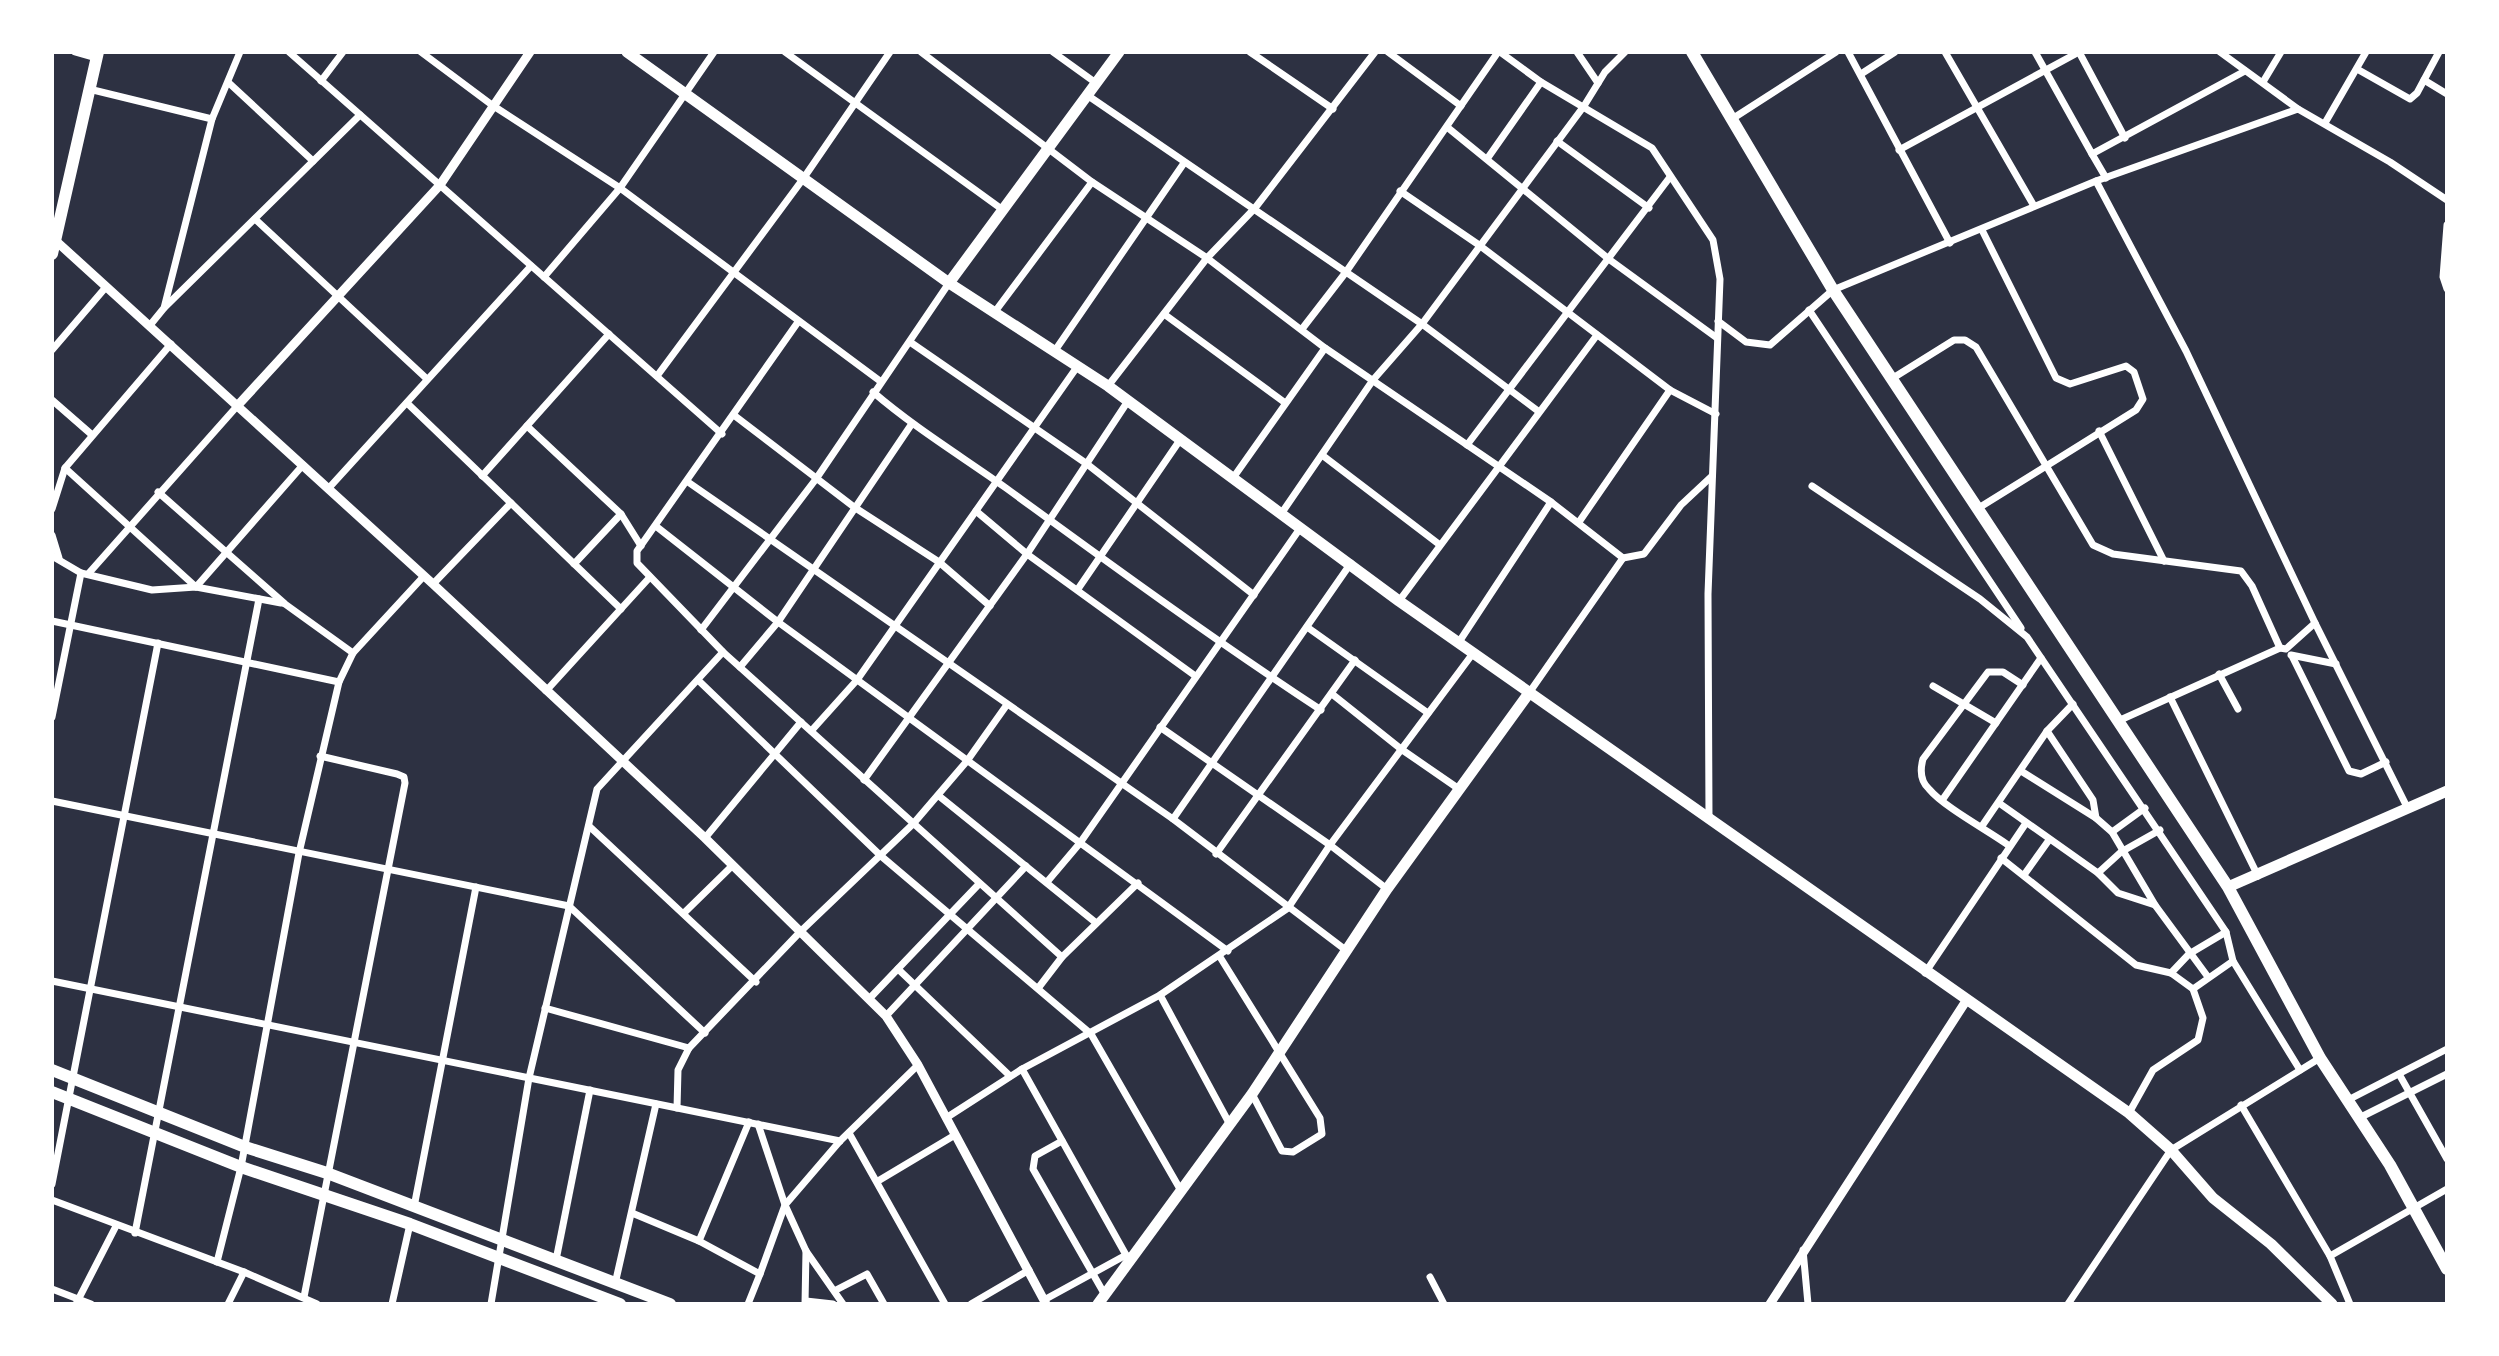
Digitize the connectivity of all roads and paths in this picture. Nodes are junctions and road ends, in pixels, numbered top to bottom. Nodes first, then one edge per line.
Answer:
1 (75, 52) edge
2 (240, 52) edge
3 (289, 52) edge
4 (343, 52) edge
5 (421, 52) edge
6 (530, 52) edge
7 (627, 52) edge
8 (714, 52) edge
9 (785, 52) edge
10 (890, 52) edge
11 (921, 52) edge
12 (1053, 52) edge
13 (1119, 52) edge
14 (1250, 52) edge
15 (1375, 52) edge
16 (1388, 52) edge
17 (1499, 52) edge
18 (1577, 52) edge
19 (1625, 52) edge
20 (1836, 52) edge
21 (1848, 52) edge
22 (1895, 52) edge
23 (1945, 52) edge
24 (2035, 52) edge
25 (2079, 52) edge
26 (2220, 52) edge
27 (2281, 52) edge
28 (2366, 52) edge
29 (2439, 52) edge
30 (1695, 53) edge
31 (97, 55) edge
32 (2357, 69) junction
33 (2245, 71) junction
34 (2047, 72) junction
35 (1861, 74) junction
36 (2424, 80) junction
37 (321, 81) junction
38 (1541, 82) junction
39 (2263, 82) junction
40 (229, 83) junction
41 (1096, 83) junction
42 (1598, 83) junction
43 (89, 89) junction
44 (2447, 94) edge
45 (686, 95) junction
46 (1087, 95) junction
47 (855, 104) junction
48 (492, 105) junction
49 (1461, 106) junction
50 (1584, 106) junction
51 (1333, 109) junction
52 (2298, 109) junction
53 (1977, 111) junction
54 (360, 115) junction
55 (212, 119) junction
56 (1732, 119) junction
57 (2325, 123) junction
58 (1447, 127) junction
59 (2125, 138) junction
60 (1557, 141) junction
61 (1049, 147) junction
62 (1899, 150) junction
63 (2092, 154) junction
64 (1487, 159) junction
65 (313, 161) junction
66 (1184, 163) junction
67 (1670, 177) junction
68 (2106, 178) junction
69 (803, 179) junction
70 (2096, 181) junction
71 (1092, 182) junction
72 (440, 185) junction
73 (620, 188) junction
74 (1522, 190) junction
75 (1400, 191) junction
76 (2447, 200) edge
77 (2034, 206) junction
78 (1255, 208) junction
79 (1649, 208) junction
80 (1003, 210) junction
81 (1145, 218) junction
82 (255, 219) junction
83 (2447, 225) edge
84 (1982, 230) junction
85 (56, 241) junction
86 (1950, 243) junction
87 (1479, 245) junction
88 (52, 254) edge
89 (1207, 258) junction
90 (1610, 260) junction
91 (531, 266) junction
92 (732, 272) junction
93 (1346, 272) junction
94 (544, 277) junction
95 (949, 283) junction
96 (106, 287) junction
97 (2447, 289) edge
98 (1833, 290) junction
99 (339, 297) junction
100 (164, 308) junction
101 (1809, 310) junction
102 (1570, 312) junction
103 (994, 313) junction
104 (1164, 314) junction
105 (1718, 321) junction
106 (798, 322) junction
107 (151, 324) junction
108 (1422, 324) junction
109 (1302, 329) junction
110 (609, 334) junction
111 (1597, 335) junction
112 (1717, 338) junction
113 (910, 342) junction
114 (171, 344) junction
115 (1325, 348) junction
116 (52, 350) edge
117 (1054, 352) junction
118 (1077, 367) junction
119 (657, 376) junction
120 (1893, 378) junction
121 (427, 379) junction
122 (1373, 380) junction
123 (880, 381) junction
124 (1108, 386) junction
125 (1670, 390) junction
126 (1508, 391) junction
127 (873, 392) junction
128 (52, 400) edge
129 (1128, 401) junction
130 (1284, 402) junction
131 (407, 403) junction
132 (239, 404) junction
133 (1538, 411) junction
134 (1716, 414) junction
135 (735, 416) junction
136 (911, 425) junction
137 (1033, 425) junction
138 (527, 426) junction
139 (2099, 431) junction
140 (91, 434) junction
141 (722, 434) junction
142 (1180, 440) junction
143 (1467, 445) junction
144 (1322, 455) junction
145 (1087, 464) junction
146 (2044, 464) junction
147 (303, 465) junction
148 (65, 468) junction
149 (1497, 468) junction
150 (482, 476) junction
151 (1712, 476) junction
152 (1233, 478) junction
153 (816, 479) junction
154 (688, 482) junction
155 (997, 482) junction
156 (1812, 486) dead end
157 (328, 489) junction
158 (158, 492) junction
159 (1137, 502) junction
160 (1551, 502) junction
161 (511, 503) junction
162 (854, 507) junction
163 (52, 509) edge
164 (1977, 509) junction
165 (976, 511) junction
166 (621, 514) junction
167 (1281, 514) junction
168 (1049, 520) junction
169 (1579, 522) junction
170 (128, 525) junction
171 (657, 527) junction
172 (1301, 527) junction
173 (52, 535) edge
174 (770, 542) junction
175 (1440, 545) junction
176 (641, 546) junction
177 (225, 553) junction
178 (1027, 554) junction
179 (1099, 555) junction
180 (56, 557) edge
181 (1623, 558) junction
182 (2164, 561) junction
183 (939, 562) junction
184 (1351, 563) junction
185 (574, 564) junction
186 (812, 571) junction
187 (85, 573) junction
188 (424, 576) junction
189 (650, 577) junction
190 (433, 584) junction
191 (196, 587) junction
192 (736, 588) junction
193 (1078, 589) junction
194 (1254, 595) junction
195 (259, 599) junction
196 (1399, 601) junction
197 (285, 604) junction
198 (990, 606) junction
199 (621, 609) junction
200 (52, 621) edge
201 (778, 622) junction
202 (2315, 623) junction
203 (69, 624) junction
204 (1307, 627) junction
205 (895, 628) junction
206 (701, 630) junction
207 (2027, 637) junction
208 (1459, 642) junction
209 (158, 643) junction
210 (1217, 643) junction
211 (2283, 649) junction
212 (723, 652) junction
213 (1474, 652) junction
214 (353, 653) junction
215 (2292, 656) junction
216 (2041, 658) junction
217 (1355, 660) junction
218 (247, 662) junction
219 (950, 664) junction
220 (2336, 664) junction
221 (740, 667) junction
222 (2219, 674) junction
223 (1194, 675) junction
224 (1272, 677) junction
225 (857, 680) junction
226 (699, 681) junction
227 (339, 682) junction
228 (2023, 685) junction
229 (1933, 686) dead end
230 (546, 691) junction
231 (1529, 693) junction
232 (1332, 694) junction
233 (2170, 697) junction
234 (1964, 704) junction
235 (2073, 704) junction
236 (1006, 706) junction
237 (2238, 709) dead end
238 (1321, 710) junction
239 (1428, 713) junction
240 (52, 717) edge
241 (910, 718) junction
242 (801, 722) junction
243 (2116, 722) junction
244 (1996, 723) junction
245 (1160, 727) junction
246 (813, 729) junction
247 (2047, 731) junction
248 (1401, 749) junction
249 (772, 753) junction
250 (320, 756) junction
251 (621, 761) junction
252 (967, 761) junction
253 (2386, 762) junction
254 (1211, 764) junction
255 (2021, 771) junction
256 (864, 780) junction
257 (1119, 785) junction
258 (1459, 789) junction
259 (2447, 791) edge
260 (939, 796) junction
261 (1260, 797) junction
262 (1943, 799) junction
263 (52, 801) edge
264 (1999, 803) junction
265 (2145, 808) junction
266 (2408, 809) junction
267 (124, 818) junction
268 (1709, 818) junction
269 (2096, 818) junction
270 (1173, 819) junction
271 (2026, 823) junction
272 (913, 824) junction
273 (589, 826) junction
274 (1982, 826) junction
275 (2160, 830) junction
276 (2112, 832) junction
277 (213, 834) junction
278 (705, 838) junction
279 (2049, 840) junction
280 (1080, 843) junction
281 (1330, 845) junction
282 (2008, 845) junction
283 (2121, 852) junction
284 (299, 853) junction
285 (1216, 854) junction
286 (881, 856) junction
287 (2001, 858) junction
288 (732, 866) junction
289 (1026, 866) junction
290 (389, 869) junction
291 (2098, 873) junction
292 (2024, 875) junction
293 (2258, 876) junction
294 (1047, 882) junction
295 (1138, 883) junction
296 (978, 885) junction
297 (476, 887) junction
298 (2228, 887) junction
299 (1387, 889) junction
300 (998, 900) junction
301 (2155, 905) junction
302 (569, 906) junction
303 (1288, 908) junction
304 (685, 912) junction
305 (950, 913) junction
306 (1095, 922) junction
307 (970, 928) junction
308 (800, 932) junction
309 (2226, 932) junction
310 (1228, 951) junction
311 (1347, 951) junction
312 (2189, 954) junction
313 (1062, 957) junction
314 (1220, 957) junction
315 (2233, 961) junction
316 (898, 969) junction
317 (1925, 973) junction
318 (2171, 973) junction
319 (2208, 977) junction
320 (52, 981) edge
321 (756, 982) junction
322 (915, 986) junction
323 (1039, 987) junction
324 (90, 989) junction
325 (2193, 989) junction
326 (1160, 995) junction
327 (869, 999) junction
328 (1966, 1001) junction
329 (179, 1007) junction
330 (545, 1008) junction
331 (886, 1016) junction
332 (270, 1025) junction
333 (705, 1033) junction
334 (1091, 1034) junction
335 (356, 1043) junction
336 (689, 1048) junction
337 (2445, 1050) edge
338 (1281, 1052) junction
339 (2320, 1058) junction
340 (442, 1060) junction
341 (2447, 1061) edge
342 (918, 1065) junction
343 (1022, 1069) junction
344 (52, 1070) edge
345 (2300, 1070) junction
346 (2399, 1074) junction
347 (2447, 1074) edge
348 (1010, 1076) junction
349 (73, 1077) junction
350 (529, 1078) junction
351 (590, 1090) junction
352 (52, 1092) edge
353 (1252, 1094) junction
354 (2409, 1094) junction
355 (69, 1098) junction
356 (2348, 1100) junction
357 (656, 1104) junction
358 (2241, 1105) junction
359 (677, 1108) junction
360 (158, 1112) junction
361 (2129, 1113) junction
362 (946, 1118) junction
363 (2359, 1118) junction
364 (1228, 1121) junction
365 (749, 1122) junction
366 (758, 1124) junction
367 (154, 1132) junction
368 (849, 1133) junction
369 (955, 1135) junction
370 (840, 1141) junction
371 (1062, 1141) junction
372 (245, 1147) junction
373 (2171, 1150) junction
374 (2447, 1159) edge
375 (241, 1167) junction
376 (327, 1173) junction
377 (878, 1181) junction
378 (52, 1184) edge
379 (1180, 1189) junction
380 (2447, 1189) edge
381 (325, 1196) junction
382 (52, 1200) edge
383 (785, 1205) junction
384 (414, 1207) junction
385 (2414, 1207) junction
386 (632, 1213) junction
387 (410, 1224) junction
388 (116, 1226) junction
389 (135, 1233) junction
390 (500, 1237) junction
391 (699, 1241) junction
392 (1803, 1250) junction
393 (806, 1251) junction
394 (2330, 1256) junction
395 (499, 1258) junction
396 (1128, 1258) junction
397 (556, 1260) junction
398 (217, 1262) junction
399 (2447, 1269) edge
400 (1029, 1270) junction
401 (244, 1272) junction
402 (1092, 1273) junction
403 (760, 1274) junction
404 (1430, 1277) dead end
405 (615, 1284) junction
406 (52, 1289) edge
407 (836, 1290) junction
408 (304, 1297) junction
409 (1102, 1300) edge
410 (77, 1302) edge
411 (1045, 1302) edge
412 (805, 1303) edge
413 (91, 1304) edge
414 (228, 1304) edge
415 (317, 1304) edge
416 (392, 1304) edge
417 (491, 1304) edge
418 (620, 1304) edge
419 (670, 1304) edge
420 (748, 1304) edge
421 (833, 1304) edge
422 (843, 1304) edge
423 (884, 1304) edge
424 (945, 1304) edge
425 (971, 1304) edge
426 (1444, 1304) edge
427 (1770, 1304) edge
428 (1808, 1304) edge
429 (2068, 1304) edge
430 (2332, 1304) edge
431 (2350, 1304) edge

1 - 31 street
2 - 40 street
3 - 37 street
4 - 37 street
5 - 48 street
6 - 48 street
7 - 45 main road
8 - 45 street
9 - 47 street
10 - 47 street
11 - 61 street
12 - 41 street
13 - 41 main road
14 - 51 street
15 - 51 street
16 - 49 street
17 - 38 street
17 - 49 street
18 - 42 street
19 - 42 street
20 - 56 street
21 - 35 street
22 - 35 street
23 - 53 street
24 - 34 street
25 - 34 street
25 - 59 street
26 - 33 street
27 - 39 street
28 - 32 street
29 - 36 street
30 - 56 main road
31 - 43 main road
32 - 36 street
32 - 57 street
33 - 39 street
33 - 59 street
34 - 53 street
34 - 63 street
35 - 62 street
36 - 44 street
37 - 54 street
38 - 50 street
38 - 64 street
39 - 52 street
40 - 55 street
40 - 65 street
41 - 46 main road
42 - 50 street
43 - 55 street
43 - 85 main road
45 - 69 main road
45 - 73 street
46 - 61 main road
46 - 66 street
47 - 69 street
47 - 80 street
48 - 72 street
48 - 73 street
49 - 58 street
50 - 60 street
50 - 67 street
51 - 78 street
52 - 57 street
52 - 68 street
53 - 62 street
53 - 77 street
54 - 65 street
54 - 72 street
55 - 100 street
56 - 98 main road
57 - 76 street
58 - 64 street
58 - 75 street
59 - 63 street
60 - 74 street
60 - 79 street
61 - 71 street
61 - 80 main road
62 - 86 street
63 - 68 street
64 - 74 street
65 - 82 street
66 - 78 street
66 - 81 street
67 - 79 street
67 - 105 street
68 - 70 street
69 - 92 street
69 - 95 main road
70 - 77 street
70 - 202 street
71 - 81 street
71 - 103 street
72 - 91 street
72 - 99 street
73 - 92 street
73 - 94 street
74 - 87 street
74 - 90 street
75 - 87 street
75 - 93 street
77 - 84 street
78 - 89 street
78 - 93 street
79 - 90 street
80 - 95 main road
81 - 89 street
81 - 117 street
82 - 99 street
82 - 100 street
83 - 97 street
84 - 86 street
84 - 139 street
85 - 88 main road
85 - 96 street
86 - 98 street
87 - 102 street
87 - 108 street
89 - 104 street
89 - 109 street
90 - 102 street
90 - 112 street
91 - 94 street
91 - 121 street
92 - 106 street
92 - 119 street
93 - 108 street
93 - 109 street
94 - 110 street
95 - 103 main road
95 - 113 street
96 - 107 street
96 - 116 street
98 - 101 street
98 - 120 main road
99 - 121 street
99 - 132 street
100 - 107 street
101 - 105 street
101 - 207 street
102 - 111 street
102 - 126 street
103 - 117 main road
104 - 124 street
104 - 130 street
105 - 112 street
106 - 123 street
106 - 135 street
107 - 114 street
108 - 122 street
108 - 126 street
109 - 115 street
110 - 119 street
110 - 138 street
111 - 125 street
111 - 133 street
112 - 134 street
113 - 123 street
113 - 137 street
114 - 132 street
114 - 140 street
115 - 122 street
115 - 130 street
117 - 118 main road
118 - 124 main road
118 - 137 street
119 - 141 street
120 - 146 street
120 - 164 main road
121 - 131 street
122 - 143 street
122 - 144 street
123 - 127 street
124 - 129 main road
125 - 134 street
125 - 169 street
126 - 133 street
126 - 143 street
127 - 136 street
127 - 153 street
128 - 140 street
129 - 142 main road
129 - 145 street
130 - 152 street
131 - 150 street
131 - 157 street
132 - 147 street
132 - 158 street
133 - 149 street
134 - 151 street
135 - 141 street
135 - 153 street
136 - 155 street
136 - 162 street
137 - 145 street
137 - 155 street
138 - 150 street
138 - 166 street
139 - 146 street
139 - 182 street
140 - 148 street
141 - 154 street
142 - 152 main road
142 - 159 street
143 - 149 street
144 - 167 street
144 - 175 street
145 - 159 street
145 - 168 street
146 - 164 street
146 - 182 street
147 - 157 street
147 - 177 street
148 - 163 street
148 - 170 street
149 - 160 street
149 - 175 street
150 - 161 street
151 - 181 street
151 - 268 street
152 - 167 main road
153 - 162 street
153 - 174 street
154 - 171 street
154 - 174 street
155 - 165 street
155 - 168 street
156 - 207 street
157 - 188 street
158 - 170 street
158 - 177 street
159 - 179 street
159 - 194 street
160 - 169 street
160 - 208 street
161 - 185 street
161 - 190 street
162 - 183 street
162 - 186 street
164 - 243 main road
165 - 178 street
165 - 183 street
166 - 176 street
166 - 185 street
167 - 172 main road
168 - 178 street
168 - 179 street
169 - 181 street
170 - 187 street
170 - 191 street
171 - 176 street
171 - 192 street
172 - 184 main road
172 - 194 street
173 - 180 street
174 - 186 street
174 - 192 street
175 - 196 street
176 - 189 street
177 - 191 street
177 - 197 street
178 - 193 street
178 - 198 street
179 - 193 street
179 - 210 street
180 - 187 street
181 - 231 street
182 - 211 street
183 - 198 street
183 - 205 street
184 - 196 main road
184 - 204 street
185 - 199 street
186 - 201 street
186 - 205 street
187 - 191 street
187 - 203 street
188 - 190 street
188 - 214 street
189 - 199 street
189 - 206 street
190 - 230 street
191 - 195 street
192 - 201 street
192 - 206 street
193 - 223 street
194 - 210 street
195 - 197 street
195 - 218 street
196 - 208 main road
197 - 214 street
198 - 219 street
199 - 230 street
200 - 203 street
201 - 221 street
201 - 225 street
202 - 211 street
202 - 220 street
203 - 209 street
203 - 240 street
204 - 217 street
204 - 224 street
205 - 219 street
205 - 225 street
206 - 212 street
207 - 216 street
208 - 213 main road
209 - 218 street
209 - 267 street
210 - 223 street
210 - 224 street
211 - 215 street
211 - 222 street
212 - 221 street
212 - 226 street
213 - 231 main road
213 - 239 street
214 - 227 street
215 - 220 street
215 - 253 street
216 - 228 street
216 - 235 street
217 - 232 street
217 - 239 street
218 - 227 street
218 - 277 street
219 - 236 street
219 - 241 street
220 - 253 street
221 - 242 street
222 - 233 street
222 - 237 street
223 - 245 street
224 - 238 street
224 - 254 street
225 - 241 street
225 - 246 street
226 - 249 street
226 - 251 street
227 - 250 street
228 - 234 street
228 - 244 street
229 - 234 street
230 - 251 street
231 - 258 main road
231 - 268 main road
232 - 238 street
232 - 248 street
233 - 243 street
233 - 293 street
234 - 244 street
234 - 262 street
235 - 247 street
235 - 265 street
236 - 252 street
236 - 257 street
238 - 261 street
239 - 248 street
241 - 252 street
241 - 256 street
242 - 246 street
242 - 249 street
243 - 298 main road
244 - 262 street
245 - 254 street
245 - 257 street
246 - 256 street
247 - 255 street
247 - 269 street
248 - 258 street
248 - 281 street
249 - 278 street
249 - 286 street
250 - 284 street
250 - 290 street
251 - 273 street
251 - 278 street
252 - 260 street
252 - 280 street
253 - 266 street
254 - 261 street
254 - 270 street
255 - 264 street
255 - 269 street
256 - 272 street
257 - 270 street
257 - 280 street
258 - 299 main road
259 - 266 main road
260 - 272 street
260 - 289 street
261 - 281 street
261 - 285 street
262 - 274 street
263 - 267 street
264 - 271 street
264 - 274 street
265 - 275 street
265 - 276 street
266 - 293 main road
267 - 277 street
267 - 324 street
268 - 317 main road
269 - 276 street
270 - 285 street
271 - 279 street
271 - 282 street
272 - 286 street
272 - 296 street
273 - 302 street
273 - 304 street
274 - 282 street
275 - 283 street
275 - 309 street
276 - 283 street
277 - 284 street
277 - 329 street
278 - 288 street
279 - 291 street
279 - 292 street
280 - 294 street
280 - 295 street
281 - 299 street
281 - 303 street
282 - 287 street
283 - 291 street
283 - 301 street
284 - 290 street
284 - 332 street
285 - 303 street
286 - 305 street
286 - 308 street
287 - 292 street
287 - 317 street
288 - 304 street
288 - 308 street
289 - 294 street
289 - 300 street
290 - 297 street
290 - 335 street
291 - 301 street
292 - 318 street
293 - 298 main road
294 - 306 street
295 - 306 street
295 - 310 street
296 - 300 street
296 - 305 street
297 - 302 street
297 - 340 street
298 - 339 main road
299 - 311 main road
300 - 307 street
300 - 313 street
301 - 312 street
302 - 330 street
302 - 333 street
303 - 310 street
303 - 311 street
304 - 321 street
305 - 307 street
305 - 316 street
306 - 313 street
307 - 322 street
307 - 323 street
308 - 321 street
308 - 327 street
309 - 312 street
309 - 315 street
310 - 314 street
311 - 338 main road
312 - 318 street
312 - 319 street
313 - 323 street
314 - 326 street
314 - 338 street
315 - 319 street
315 - 345 street
316 - 322 street
316 - 327 street
317 - 328 main road
318 - 325 street
319 - 325 street
320 - 324 street
321 - 333 street
322 - 331 street
322 - 348 street
323 - 334 street
324 - 329 street
324 - 349 street
325 - 361 street
326 - 334 street
326 - 364 street
327 - 331 street
328 - 361 main road
328 - 392 street
329 - 332 street
329 - 360 street
330 - 336 street
330 - 350 street
331 - 342 street
332 - 335 street
332 - 372 street
333 - 336 street
334 - 343 street
334 - 379 street
335 - 340 street
335 - 376 street
336 - 359 street
337 - 341 street
337 - 346 street
338 - 353 main road
338 - 353 street
339 - 345 street
339 - 356 main road
340 - 350 street
340 - 384 street
342 - 362 street
342 - 368 street
343 - 348 street
343 - 371 street
344 - 349 main road
345 - 358 street
346 - 354 street
346 - 356 street
347 - 354 street
348 - 362 street
349 - 355 street
349 - 360 main road
350 - 351 street
350 - 390 street
351 - 357 street
351 - 397 street
352 - 355 main road
353 - 364 main road
354 - 363 street
354 - 374 street
355 - 367 main road
355 - 378 street
356 - 363 main road
357 - 359 street
357 - 386 street
358 - 373 street
358 - 394 street
359 - 365 street
360 - 367 street
360 - 372 main road
361 - 373 main road
362 - 369 street
363 - 385 main road
364 - 379 main road
365 - 366 street
365 - 391 street
366 - 370 street
366 - 383 street
367 - 375 main road
367 - 389 street
368 - 370 street
368 - 377 street
369 - 377 street
369 - 400 street
370 - 383 street
371 - 396 street
371 - 402 street
372 - 375 street
372 - 376 main road
373 - 429 street
373 - 430 main road
375 - 381 main road
375 - 398 street
376 - 381 street
376 - 384 main road
377 - 424 street
379 - 396 main road
380 - 385 street
381 - 387 main road
381 - 408 street
382 - 388 street
383 - 393 street
383 - 403 street
384 - 390 main road
385 - 394 street
385 - 399 main road
386 - 391 street
386 - 405 street
387 - 395 main road
387 - 416 street
388 - 389 street
388 - 410 street
389 - 398 street
390 - 395 street
390 - 397 main road
391 - 403 street
392 - 427 street
392 - 428 street
393 - 407 street
393 - 412 street
394 - 431 street
395 - 417 street
395 - 418 main road
396 - 402 street
396 - 409 main road
397 - 405 main road
398 - 401 street
400 - 411 street
400 - 425 street
401 - 408 street
401 - 414 street
402 - 409 street
402 - 411 street
403 - 420 street
404 - 426 street
405 - 419 main road
406 - 410 street
407 - 422 street
407 - 423 street
408 - 415 street
410 - 413 street
412 - 421 street

